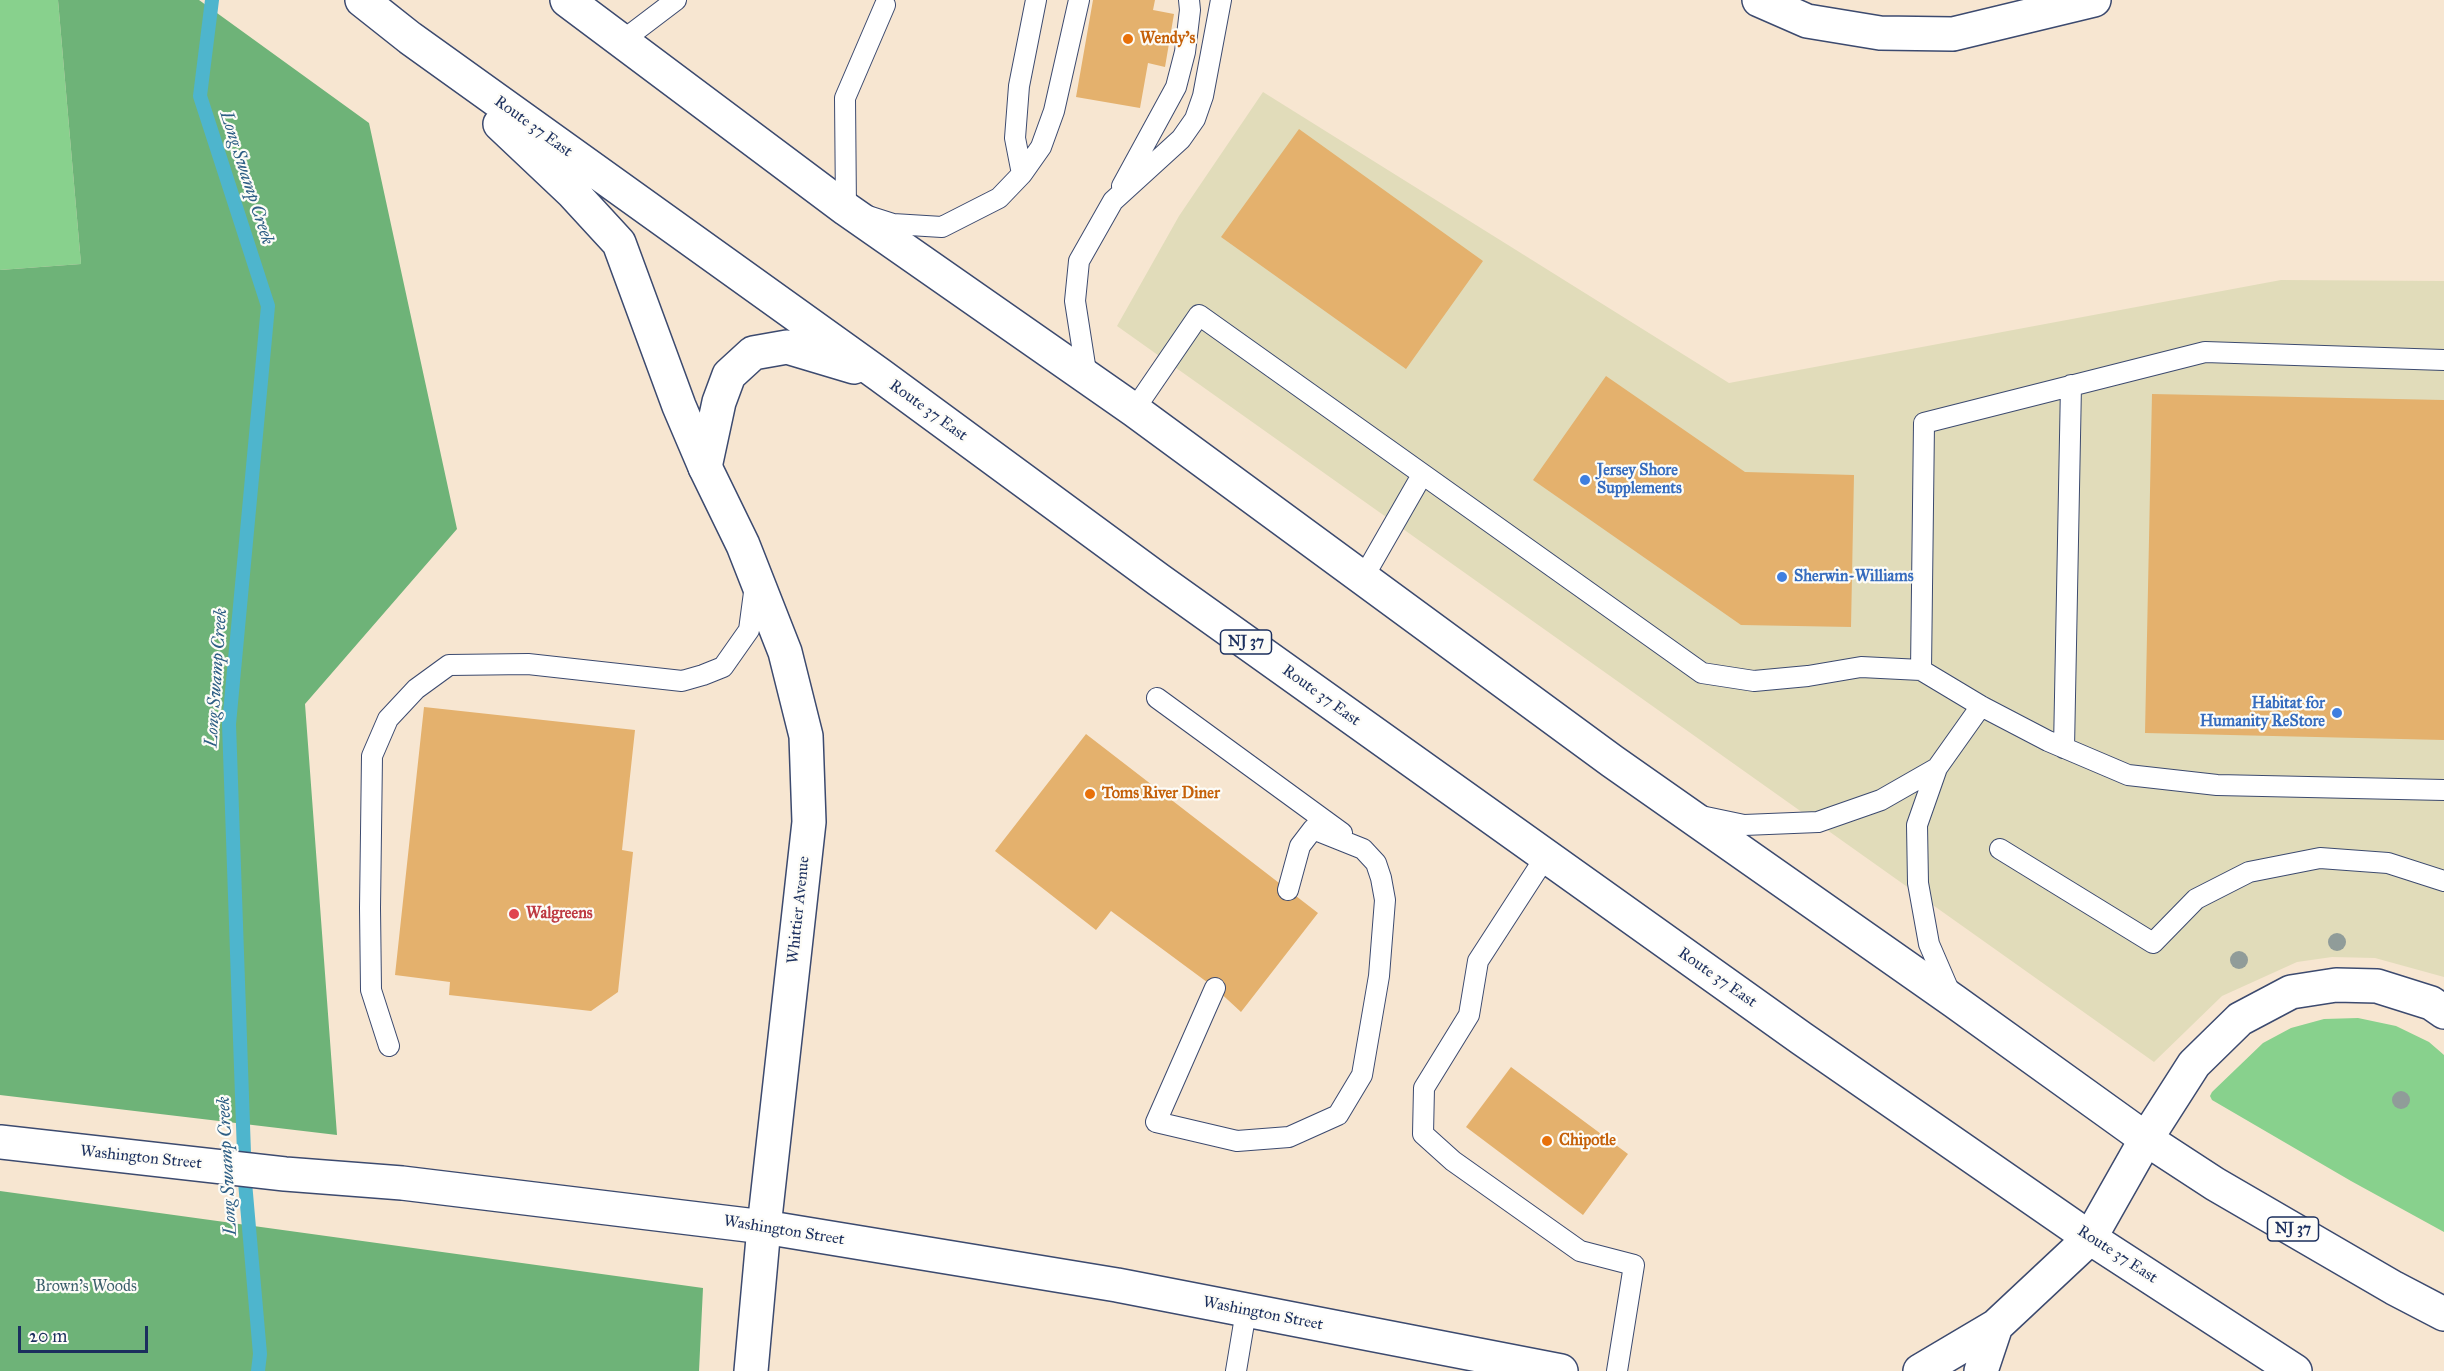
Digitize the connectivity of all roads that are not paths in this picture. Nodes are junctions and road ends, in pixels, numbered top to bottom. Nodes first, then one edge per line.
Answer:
1 (362, 0) edge
2 (567, 0) edge
3 (676, 0) edge
4 (1035, 0) edge
5 (1079, 0) edge
6 (1189, 0) edge
7 (1221, 0) edge
8 (1759, 0) edge
9 (2094, 0) edge
10 (883, 2) edge
11 (410, 38) junction
12 (622, 41) junction
13 (1022, 174) junction
14 (1113, 201) junction
15 (846, 208) junction
16 (2444, 360) edge
17 (880, 375) junction
18 (1087, 378) junction
19 (2071, 385) junction
20 (1134, 410) junction
21 (705, 467) junction
22 (1422, 475) junction
23 (1363, 578) junction
24 (756, 579) junction
25 (1921, 670) junction
26 (1157, 698) dead end
27 (1981, 706) junction
28 (2064, 748) junction
29 (1937, 768) junction
30 (2444, 790) edge
31 (1686, 813) junction
32 (1363, 849) junction
33 (2000, 849) dead end
34 (1546, 856) junction
35 (2444, 881) edge
36 (1288, 890) dead end
37 (1215, 988) dead end
38 (1954, 1000) junction
39 (2444, 1012) edge
40 (389, 1046) dead end
41 (2146, 1139) junction
42 (0, 1142) edge
43 (764, 1227) junction
44 (2090, 1238) junction
45 (1246, 1311) junction
46 (2444, 1314) edge
47 (1996, 1326) junction
48 (751, 1371) edge
49 (1236, 1371) edge
50 (1561, 1371) edge
51 (1617, 1371) edge
52 (1920, 1371) edge
53 (1981, 1371) edge
54 (2295, 1371) edge

1 - 11 main road, Route 37 East / NJ 37
2 - 12 main road, NJ 37
3 - 12 lane
4 - 13 lane
5 - 13 lane
6 - 14 lane
7 - 14 lane
8 - 9 main road
10 - 15 lane
11 - 17 main road, Route 37 East / NJ 37
11 - 21 main road, Whittier Avenue
12 - 15 main road, NJ 37
13 - 15 lane
14 - 18 lane
15 - 18 main road, NJ 37
16 - 19 lane
17 - 21 main road
17 - 34 main road, Route 37 East / NJ 37
18 - 20 main road, NJ 37
19 - 25 lane
19 - 28 lane
20 - 22 lane
20 - 23 main road, NJ 37
21 - 24 main road, Whittier Avenue
22 - 23 lane
22 - 25 lane
23 - 31 main road, NJ 37
24 - 40 lane
24 - 43 main road, Whittier Avenue
25 - 27 lane
26 - 32 lane
27 - 28 lane
27 - 29 lane
28 - 30 lane
29 - 31 lane
29 - 38 lane
31 - 38 main road, NJ 37
32 - 36 lane
32 - 37 lane
33 - 35 lane
34 - 44 main road, Route 37 East / NJ 37
34 - 51 lane
38 - 41 main road, NJ 37
39 - 41 main road
41 - 44 main road
41 - 46 main road, NJ 37
42 - 43 main road, Washington Street
43 - 45 main road, Washington Street
43 - 48 main road, Whittier Avenue
44 - 47 main road
44 - 54 main road, Route 37 East / NJ 37
45 - 49 lane
45 - 50 main road, Washington Street
47 - 52 main road
47 - 53 main road

